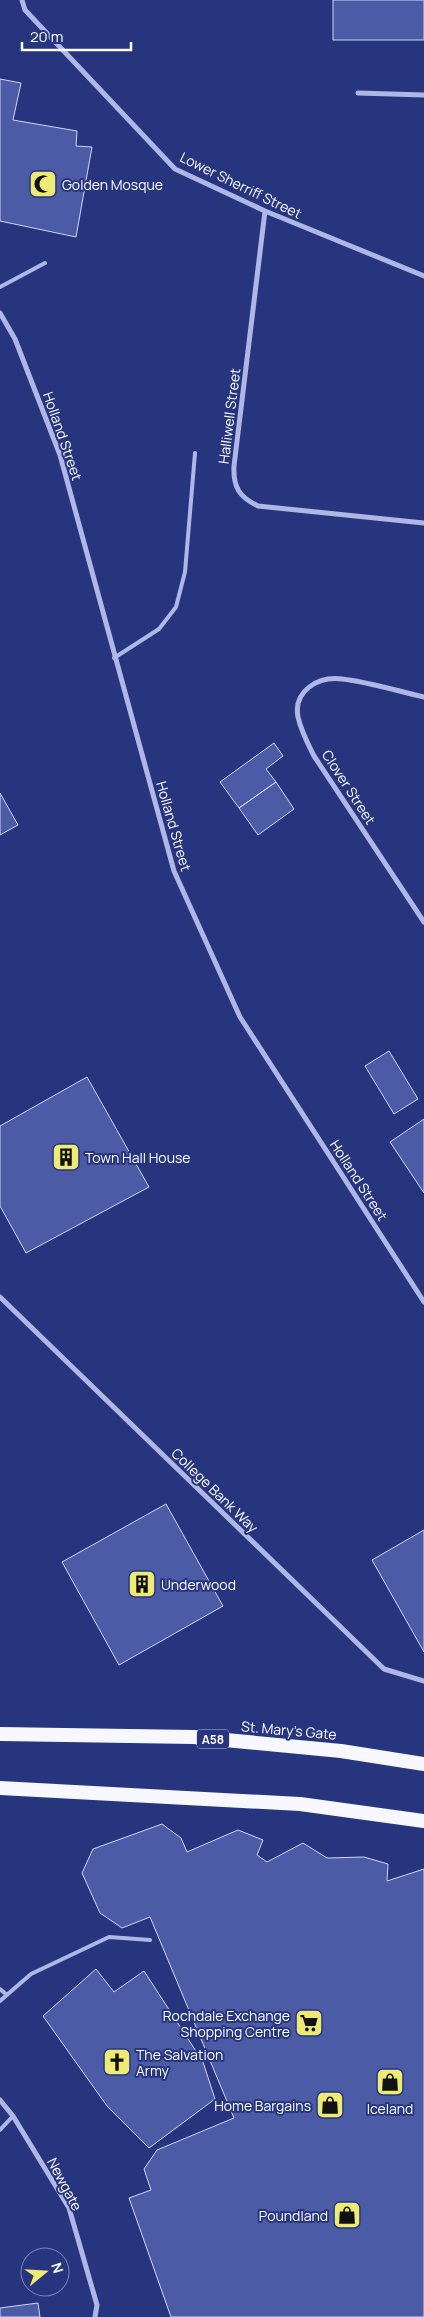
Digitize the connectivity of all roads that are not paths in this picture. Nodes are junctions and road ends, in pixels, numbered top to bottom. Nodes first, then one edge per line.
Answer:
1 (22, 0) edge
2 (358, 93) dead end
3 (424, 95) edge
4 (265, 211) junction
5 (45, 263) dead end
6 (424, 276) edge
7 (0, 287) edge
8 (0, 313) edge
9 (195, 453) dead end
10 (424, 522) edge
11 (114, 658) junction
12 (424, 696) edge
13 (424, 922) edge
14 (0, 1297) edge
15 (424, 1302) edge
16 (424, 1681) edge
17 (0, 1734) edge
18 (424, 1764) edge
19 (0, 1788) edge
20 (424, 1821) edge
21 (150, 1940) dead end
22 (0, 1989) edge
23 (7, 1995) junction
24 (0, 2001) edge
25 (0, 2100) edge
26 (13, 2116) junction
27 (0, 2130) edge
28 (95, 2317) edge

1 - 4 street, Lower Sherriff Street
2 - 3 street
4 - 6 street, Lower Sherriff Street
4 - 10 street, Halliwell Street
5 - 7 lane
8 - 11 street, Holland Street
9 - 11 lane
11 - 15 street, Holland Street
12 - 13 street, Clover Street
14 - 16 street, College Bank Way
17 - 18 highway, St. Mary's Gate / A58
19 - 20 highway
21 - 23 lane
22 - 23 lane
23 - 24 lane
25 - 26 street, Newgate
26 - 27 lane
26 - 28 street, Newgate

